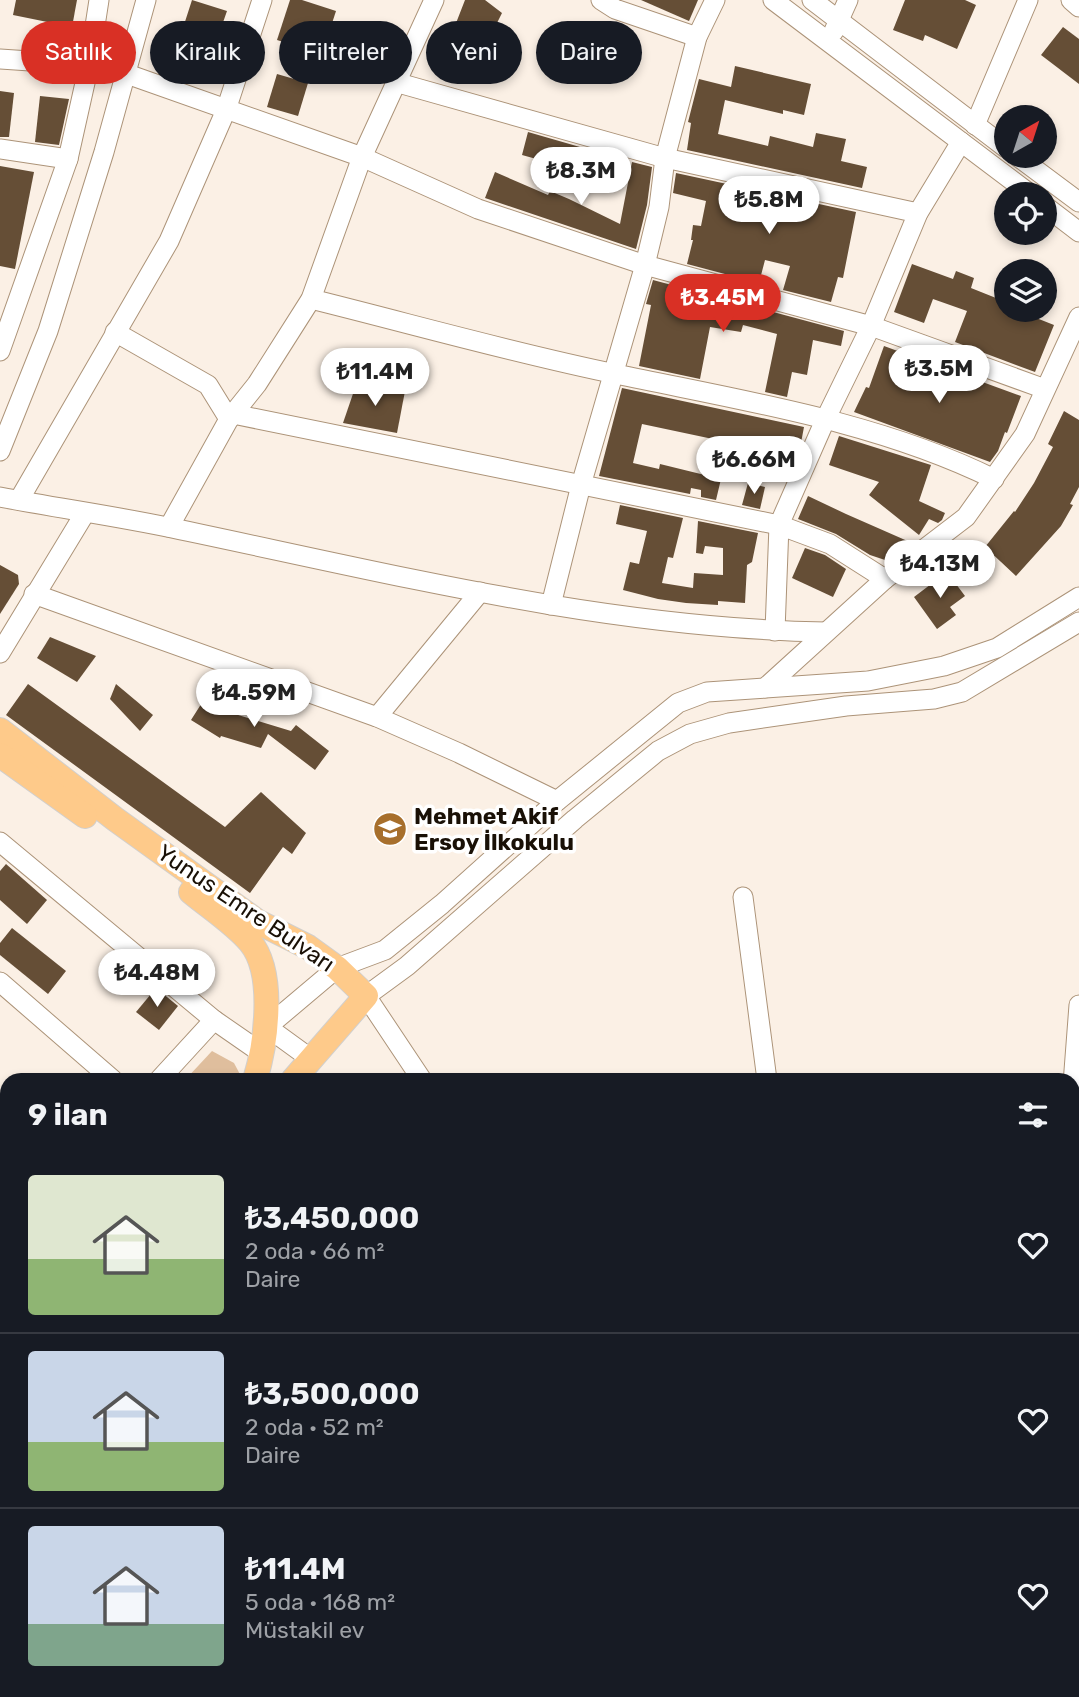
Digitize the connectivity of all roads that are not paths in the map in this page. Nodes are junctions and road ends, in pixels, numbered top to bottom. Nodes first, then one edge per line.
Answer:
1 (99, 0) edge
2 (146, 0) edge
3 (262, 0) edge
4 (434, 0) edge
5 (601, 0) edge
6 (715, 0) edge
7 (773, 0) edge
8 (812, 0) edge
9 (848, 0) edge
10 (1028, 0) edge
11 (1071, 0) edge
12 (1079, 7) edge
13 (96, 21) edge
14 (840, 21) junction
15 (697, 37) junction
16 (136, 39) edge
17 (828, 42) junction
18 (412, 46) edge
19 (0, 59) edge
20 (21, 60) edge
21 (136, 77) edge
22 (85, 84) edge
23 (124, 84) edge
24 (394, 84) edge
25 (402, 84) edge
26 (226, 110) junction
27 (975, 125) junction
28 (994, 139) edge
29 (961, 142) junction
30 (0, 149) edge
31 (362, 157) junction
32 (665, 158) junction
33 (68, 159) junction
34 (1033, 168) edge
35 (1014, 182) edge
36 (1079, 202) edge
37 (918, 213) junction
38 (1057, 215) edge
39 (1079, 232) edge
40 (645, 265) junction
41 (311, 299) junction
42 (1079, 317) edge
43 (871, 326) junction
44 (116, 332) junction
45 (0, 351) edge
46 (611, 373) junction
47 (1045, 389) junction
48 (231, 416) junction
49 (826, 418) junction
50 (0, 451) edge
51 (994, 479) junction
52 (580, 485) junction
53 (10, 499) edge
54 (85, 513) junction
55 (779, 525) junction
56 (169, 527) junction
57 (885, 579) junction
58 (480, 592) junction
59 (34, 594) junction
60 (1079, 597) edge
61 (551, 605) junction
62 (1079, 622) edge
63 (775, 631) junction
64 (826, 632) junction
65 (0, 653) edge
66 (765, 688) junction
67 (377, 717) junction
68 (0, 730) edge
69 (0, 755) edge
70 (557, 801) junction
71 (0, 842) edge
72 (743, 897) dead end
73 (337, 968) junction
74 (0, 982) edge
75 (366, 996) junction
76 (1079, 1005) edge
77 (214, 1020) junction
78 (267, 1027) junction
79 (263, 1054) junction
80 (311, 1059) junction
81 (105, 1073) edge
82 (165, 1073) edge
83 (257, 1073) edge
84 (299, 1073) edge
85 (417, 1073) edge
86 (766, 1073) edge
87 (1074, 1073) edge

1 - 13 street
2 - 16 street
3 - 26 street
4 - 18 street
5 - 15 street
6 - 15 street
7 - 17 street
8 - 14 street
9 - 14 street
10 - 27 street
11 - 12 street
14 - 17 street
14 - 27 street
15 - 32 street
17 - 29 street
19 - 20 street
21 - 26 street
22 - 33 street
23 - 50 street
24 - 31 street
25 - 32 street
26 - 31 street
26 - 44 street
27 - 28 street
29 - 35 street
29 - 37 street
30 - 33 street
31 - 40 street
31 - 41 street
32 - 37 street
32 - 40 street
33 - 45 street
34 - 36 street
37 - 43 street
38 - 39 street
40 - 43 street
40 - 46 street
41 - 46 street
41 - 48 street
42 - 47 street
43 - 47 street
43 - 49 street
44 - 48 street
44 - 53 street
46 - 49 street
46 - 52 street
47 - 51 street
48 - 52 street
48 - 56 street
49 - 51 street
49 - 55 street
51 - 57 street
52 - 55 street
52 - 61 street
53 - 54 street
54 - 56 street
54 - 59 street
55 - 57 street
55 - 63 street
56 - 58 street
57 - 64 street
58 - 61 street
58 - 67 street
59 - 65 street
59 - 67 street
60 - 66 street
61 - 63 street
62 - 75 street
63 - 64 street
64 - 66 street
66 - 70 street
67 - 70 street
68 - 73 main road, Yunus Emre Bulvarı
69 - 78 main road, Yunus Emre Bulvarı
70 - 73 street
71 - 77 street
72 - 86 street
73 - 75 main road, Yunus Emre Bulvarı
73 - 78 street
74 - 81 street
75 - 80 main road
75 - 85 street
76 - 87 street
77 - 79 street
77 - 82 street
78 - 79 main road, Yunus Emre Bulvarı
78 - 80 street
79 - 83 main road, Yunus Emre Bulvarı
80 - 84 main road

